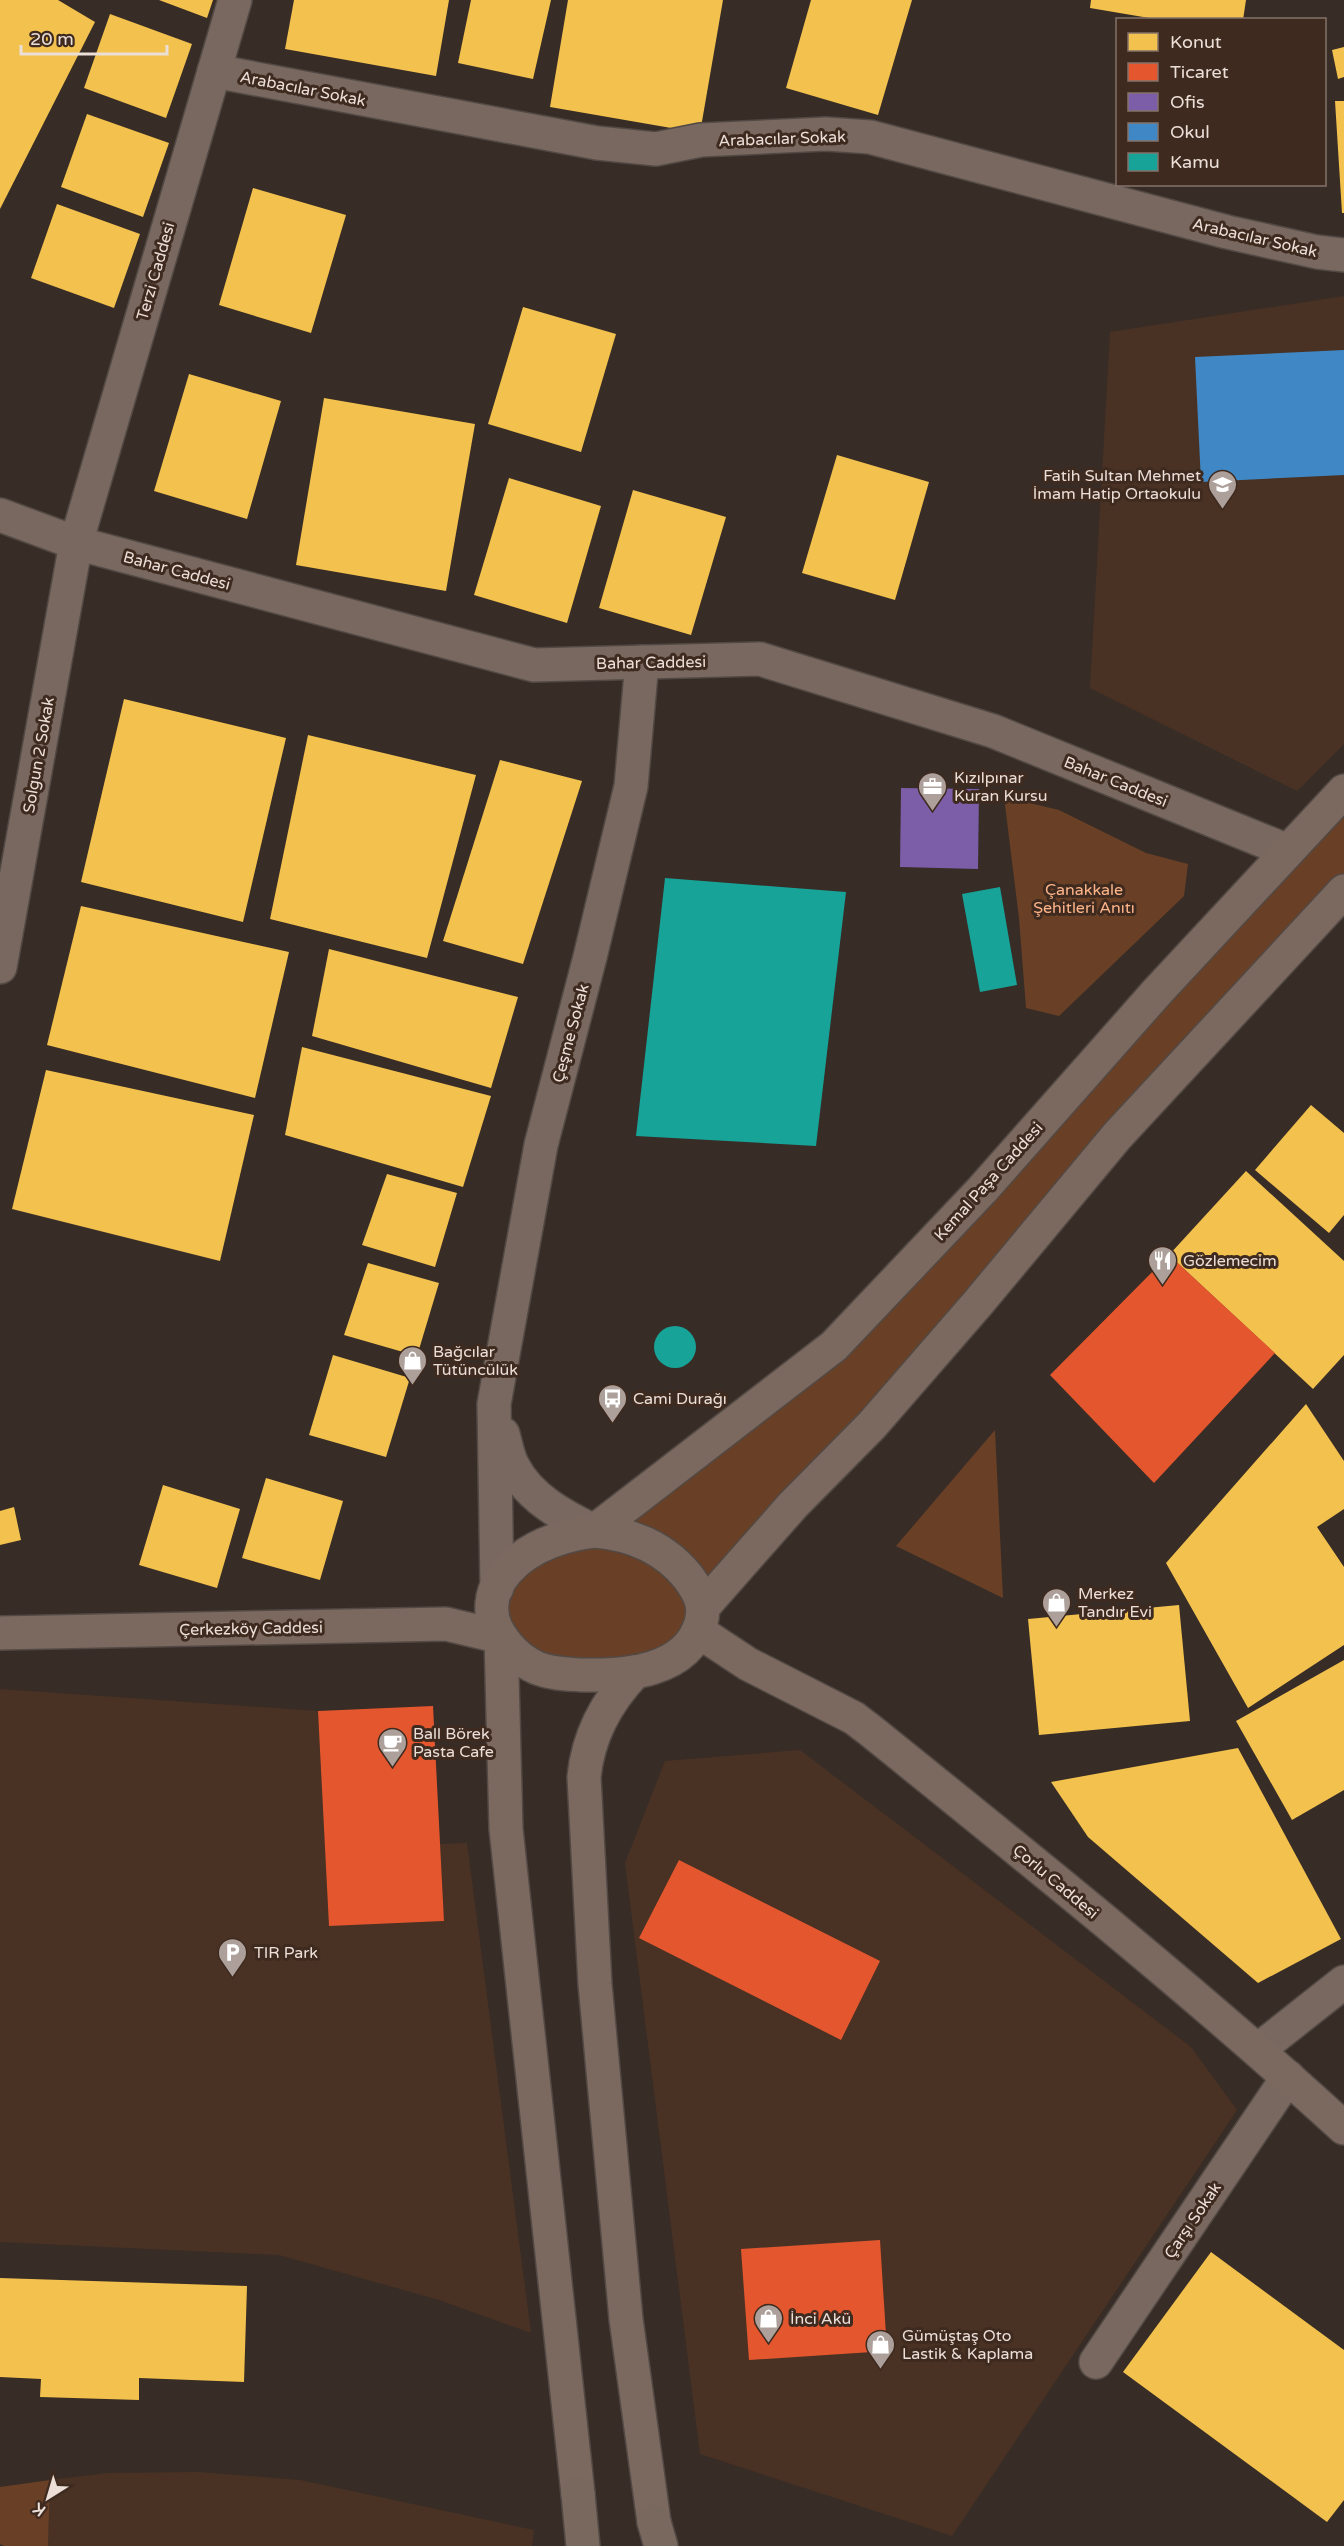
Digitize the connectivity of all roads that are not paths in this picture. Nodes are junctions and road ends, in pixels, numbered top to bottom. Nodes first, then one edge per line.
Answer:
1 (235, 0) edge
2 (214, 72) junction
3 (1344, 255) edge
4 (0, 515) edge
5 (76, 543) junction
6 (642, 662) junction
7 (1344, 791) edge
8 (1288, 851) junction
9 (1344, 891) edge
10 (2, 948) edge
11 (494, 1404) junction
12 (594, 1531) junction
13 (494, 1592) junction
14 (446, 1624) junction
15 (693, 1631) junction
16 (0, 1633) edge
17 (501, 1637) junction
18 (635, 1672) junction
19 (1344, 1982) edge
20 (1258, 2050) junction
21 (1288, 2077) junction
22 (1344, 2128) edge
23 (1096, 2362) dead end
24 (578, 2494) junction
25 (658, 2538) edge
26 (576, 2546) edge
27 (583, 2546) edge

1 - 2 street, Terzi Caddesi
2 - 3 street, Arabacılar Sokak
2 - 5 street, Terzi Caddesi
4 - 5 street, Bahar Caddesi
5 - 6 street, Bahar Caddesi
5 - 10 street, Solgun 2 Sokak
6 - 8 street, Bahar Caddesi
6 - 11 street, Çeşme Sokak
7 - 8 main road, Kemal Paşa Caddesi
8 - 12 main road, Kemal Paşa Caddesi
9 - 15 main road
11 - 12 street
11 - 13 street, Çeşme Sokak
12 - 13 main road
12 - 15 main road
13 - 14 main road
13 - 17 main road
14 - 16 main road, Çerkezköy Caddesi
14 - 17 main road, Çerkezköy Caddesi
15 - 18 main road
15 - 20 main road, Çorlu Caddesi
17 - 18 main road
17 - 24 main road
18 - 25 main road
19 - 20 street
20 - 21 main road, Çorlu Caddesi
21 - 22 main road, Çorlu Caddesi
21 - 23 street, Çarşı Sokak
24 - 26 main road
24 - 27 main road

